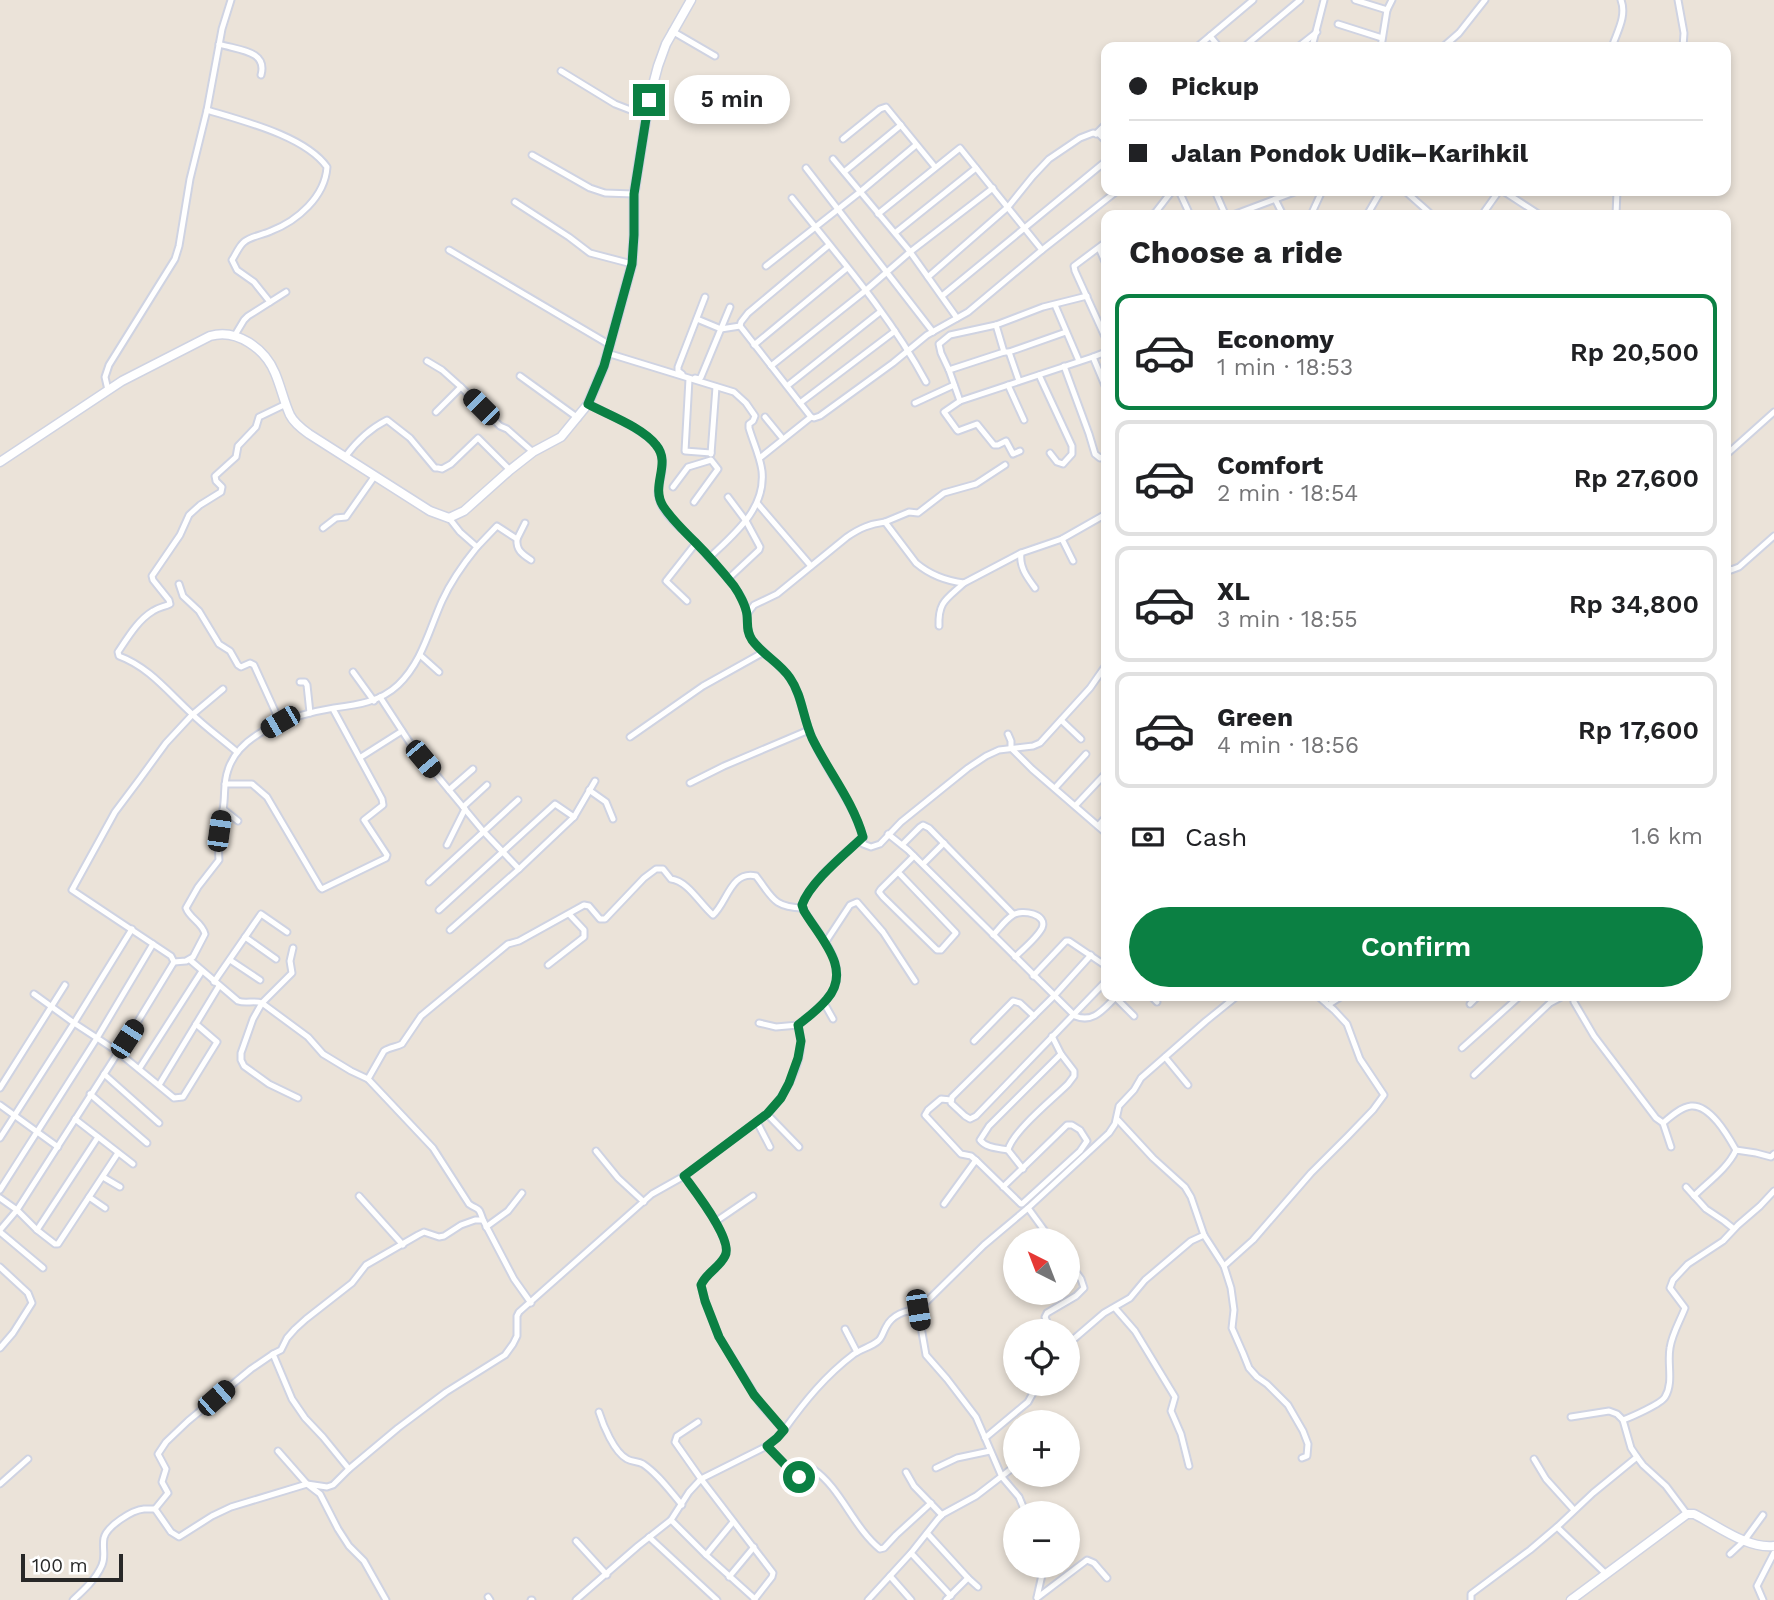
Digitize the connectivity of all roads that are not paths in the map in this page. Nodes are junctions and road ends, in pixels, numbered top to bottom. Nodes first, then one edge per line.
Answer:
1 (231, 0) edge
2 (691, 0) edge
3 (1253, 0) edge
4 (1300, 0) edge
5 (1324, 0) edge
6 (1355, 0) edge
7 (1392, 0) edge
8 (1485, 0) edge
9 (1621, 0) edge
10 (1678, 0) edge
11 (1387, 10) junction
12 (1338, 24) dead end
13 (672, 32) junction
14 (1317, 32) junction
15 (1210, 36) junction
16 (1382, 38) junction
17 (1203, 42) edge
18 (1215, 42) edge
19 (1250, 42) edge
20 (1304, 42) edge
21 (1314, 42) edge
22 (1382, 42) edge
23 (1449, 42) edge
24 (1614, 42) edge
25 (1683, 42) edge
26 (219, 44) junction
27 (715, 56) dead end
28 (561, 71) dead end
29 (261, 75) dead end
30 (207, 110) junction
31 (646, 116) junction
32 (901, 125) junction
33 (1101, 129) edge
34 (1096, 134) junction
35 (1101, 136) edge
36 (843, 139) dead end
37 (916, 145) junction
38 (532, 155) dead end
39 (833, 159) dead end
40 (1101, 165) edge
41 (935, 167) junction
42 (806, 168) dead end
43 (976, 168) junction
44 (844, 172) junction
45 (993, 188) junction
46 (860, 192) junction
47 (634, 194) junction
48 (1111, 196) edge
49 (1168, 196) edge
50 (1283, 196) edge
51 (1411, 196) edge
52 (1497, 196) edge
53 (1509, 196) edge
54 (792, 198) dead end
55 (1275, 199) junction
56 (515, 202) dead end
57 (1008, 207) junction
58 (838, 210) junction
59 (1157, 210) edge
60 (1244, 210) edge
61 (1280, 210) edge
62 (1426, 210) edge
63 (1486, 210) edge
64 (1532, 210) edge
65 (878, 214) junction
66 (815, 227) junction
67 (1024, 227) junction
68 (895, 233) junction
69 (829, 245) junction
70 (1099, 248) joint
71 (449, 250) dead end
72 (1042, 250) junction
73 (910, 252) junction
74 (1101, 253) edge
75 (632, 264) junction
76 (766, 266) dead end
77 (847, 268) junction
78 (887, 273) junction
79 (928, 277) junction
80 (286, 292) dead end
81 (865, 292) junction
82 (942, 296) junction
83 (1087, 296) junction
84 (705, 297) dead end
85 (270, 302) junction
86 (1055, 305) junction
87 (730, 307) dead end
88 (880, 312) junction
89 (957, 318) junction
90 (697, 319) junction
91 (1101, 320) edge
92 (996, 325) junction
93 (740, 326) junction
94 (721, 329) junction
95 (895, 331) junction
96 (933, 332) junction
97 (1066, 332) junction
98 (235, 335) junction
99 (754, 345) junction
100 (608, 349) junction
101 (909, 350) junction
102 (1007, 352) junction
103 (1101, 354) edge
104 (1093, 357) junction
105 (428, 361) dead end
106 (1079, 361) junction
107 (771, 366) junction
108 (1064, 366) junction
109 (949, 370) junction
110 (1039, 374) junction
111 (520, 376) dead end
112 (1101, 376) edge
113 (689, 379) junction
114 (926, 382) dead end
115 (1019, 382) junction
116 (954, 385) junction
117 (787, 386) junction
118 (1008, 386) junction
119 (461, 387) junction
120 (716, 387) junction
121 (107, 390) junction
122 (960, 401) junction
123 (800, 403) junction
124 (915, 403) dead end
125 (286, 404) junction
126 (588, 404) junction
127 (436, 412) dead end
128 (1774, 412) edge
129 (765, 417) dead end
130 (811, 417) junction
131 (578, 418) junction
132 (1024, 420) dead end
133 (783, 439) junction
134 (1020, 451) dead end
135 (1731, 451) edge
136 (533, 452) junction
137 (1050, 453) dead end
138 (344, 457) junction
139 (711, 457) junction
140 (761, 457) dead end
141 (1101, 458) edge
142 (0, 462) edge
143 (1004, 465) dead end
144 (510, 470) junction
145 (374, 477) junction
146 (673, 487) dead end
147 (728, 497) dead end
148 (694, 502) dead end
149 (757, 503) junction
150 (1101, 517) edge
151 (449, 518) junction
152 (746, 521) junction
153 (886, 522) junction
154 (526, 523) dead end
155 (323, 528) dead end
156 (1774, 536) edge
157 (517, 539) junction
158 (1062, 539) junction
159 (696, 543) junction
160 (477, 547) junction
161 (1021, 553) junction
162 (709, 558) junction
163 (530, 560) dead end
164 (1073, 561) dead end
165 (811, 566) junction
166 (1731, 570) edge
167 (728, 579) junction
168 (964, 583) junction
169 (178, 584) dead end
170 (1035, 588) dead end
171 (687, 601) dead end
172 (747, 614) junction
173 (939, 626) dead end
174 (764, 652) junction
175 (420, 655) junction
176 (353, 672) dead end
177 (439, 672) dead end
178 (1101, 672) edge
179 (300, 682) dead end
180 (223, 689) dead end
181 (377, 699) junction
182 (333, 709) junction
183 (310, 713) junction
184 (192, 715) junction
185 (1060, 720) junction
186 (280, 722) junction
187 (809, 730) junction
188 (402, 731) junction
189 (1008, 734) dead end
190 (630, 737) dead end
191 (1081, 739) dead end
192 (1011, 748) junction
193 (237, 752) junction
194 (1086, 754) dead end
195 (361, 757) junction
196 (473, 769) dead end
197 (1101, 778) edge
198 (595, 781) dead end
199 (225, 783) junction
200 (690, 783) dead end
201 (487, 785) dead end
202 (1055, 788) junction
203 (449, 790) junction
204 (589, 790) junction
205 (518, 800) dead end
206 (1075, 806) junction
207 (464, 808) junction
208 (223, 809) junction
209 (574, 817) junction
210 (613, 819) dead end
211 (238, 821) dead end
212 (1101, 823) edge
213 (1098, 826) junction
214 (1101, 829) edge
215 (483, 831) junction
216 (888, 834) junction
217 (863, 837) junction
218 (944, 843) junction
219 (447, 845) dead end
220 (902, 845) junction
221 (502, 852) junction
222 (914, 856) junction
223 (923, 864) junction
224 (519, 869) junction
225 (898, 872) junction
226 (429, 882) dead end
227 (803, 908) junction
228 (439, 910) dead end
229 (569, 914) junction
230 (1013, 915) junction
231 (132, 929) junction
232 (450, 930) dead end
233 (287, 932) dead end
234 (993, 935) junction
235 (245, 937) junction
236 (825, 943) junction
237 (153, 944) junction
238 (293, 948) dead end
239 (1091, 955) junction
240 (1015, 957) junction
241 (276, 959) dead end
242 (190, 960) junction
243 (230, 960) junction
244 (174, 962) junction
245 (1101, 962) edge
246 (548, 965) dead end
247 (202, 971) junction
248 (1033, 976) junction
249 (260, 980) dead end
250 (915, 981) dead end
251 (217, 984) junction
252 (65, 985) dead end
253 (1101, 988) edge
254 (34, 994) dead end
255 (1054, 996) junction
256 (1110, 1001) edge
257 (1120, 1001) edge
258 (1231, 1001) edge
259 (1324, 1001) edge
260 (1333, 1001) edge
261 (1473, 1001) edge
262 (1514, 1001) edge
263 (1554, 1001) edge
264 (1574, 1001) edge
265 (262, 1003) junction
266 (824, 1003) junction
267 (1550, 1003) joint
268 (1328, 1004) junction
269 (1470, 1004) dead end
270 (52, 1007) junction
271 (1073, 1015) junction
272 (1034, 1016) junction
273 (1134, 1016) dead end
274 (834, 1019) dead end
275 (74, 1023) junction
276 (758, 1023) dead end
277 (196, 1024) junction
278 (798, 1025) junction
279 (1052, 1036) junction
280 (97, 1038) junction
281 (974, 1041) dead end
282 (1462, 1048) dead end
283 (118, 1052) junction
284 (1060, 1054) junction
285 (1165, 1057) junction
286 (139, 1069) junction
287 (104, 1074) junction
288 (1474, 1075) dead end
289 (368, 1079) junction
290 (159, 1085) junction
291 (1188, 1085) dead end
292 (0, 1088) edge
293 (90, 1094) junction
294 (298, 1098) dead end
295 (951, 1100) junction
296 (0, 1105) edge
297 (767, 1114) junction
298 (15, 1116) junction
299 (75, 1119) junction
300 (1117, 1119) junction
301 (757, 1122) junction
302 (159, 1123) dead end
303 (1663, 1123) junction
304 (37, 1132) junction
305 (98, 1137) junction
306 (0, 1138) edge
307 (147, 1143) dead end
308 (58, 1147) junction
309 (770, 1147) dead end
310 (799, 1147) dead end
311 (1671, 1147) dead end
312 (1008, 1150) junction
313 (1736, 1150) junction
314 (596, 1152) dead end
315 (118, 1153) junction
316 (1774, 1154) edge
317 (976, 1160) junction
318 (133, 1164) dead end
319 (1023, 1168) junction
320 (684, 1176) junction
321 (103, 1177) junction
322 (1003, 1187) junction
323 (1686, 1187) dead end
324 (120, 1188) dead end
325 (0, 1190) edge
326 (1774, 1191) edge
327 (522, 1193) dead end
328 (359, 1196) dead end
329 (753, 1196) dead end
330 (1694, 1196) junction
331 (89, 1197) junction
332 (0, 1198) edge
333 (644, 1202) junction
334 (944, 1204) dead end
335 (105, 1208) dead end
336 (1028, 1208) junction
337 (17, 1210) junction
338 (483, 1220) junction
339 (715, 1222) junction
340 (486, 1227) junction
341 (1043, 1228) edge
342 (1734, 1229) junction
343 (37, 1230) junction
344 (0, 1231) edge
345 (1204, 1235) junction
346 (403, 1245) junction
347 (1224, 1266) junction
348 (0, 1267) edge
349 (43, 1268) dead end
350 (531, 1303) junction
351 (1059, 1306) edge
352 (1115, 1308) junction
353 (918, 1310) junction
354 (1046, 1319) edge
355 (845, 1329) dead end
356 (1080, 1334) edge
357 (0, 1348) edge
358 (858, 1352) junction
359 (273, 1354) junction
360 (1031, 1396) edge
361 (599, 1412) dead end
362 (1571, 1417) dead end
363 (1623, 1420) junction
364 (698, 1422) dead end
365 (784, 1430) junction
366 (985, 1438) junction
367 (767, 1446) junction
368 (278, 1451) dead end
369 (990, 1451) junction
370 (1637, 1457) junction
371 (1301, 1458) dead end
372 (28, 1459) dead end
373 (1534, 1459) dead end
374 (1189, 1466) dead end
375 (936, 1468) dead end
376 (349, 1469) junction
377 (906, 1472) dead end
378 (1002, 1477) junction
379 (701, 1479) junction
380 (0, 1485) edge
381 (307, 1485) junction
382 (1021, 1501) edge
383 (931, 1503) junction
384 (682, 1504) junction
385 (155, 1509) junction
386 (1574, 1510) junction
387 (1687, 1514) junction
388 (942, 1515) junction
389 (1763, 1515) dead end
390 (671, 1520) junction
391 (733, 1522) junction
392 (1557, 1527) junction
393 (927, 1533) junction
394 (649, 1537) junction
395 (576, 1541) dead end
396 (1744, 1541) junction
397 (1774, 1546) edge
398 (754, 1547) junction
399 (911, 1553) junction
400 (1774, 1553) edge
401 (1730, 1554) dead end
402 (706, 1555) junction
403 (1605, 1573) junction
404 (607, 1575) junction
405 (890, 1576) junction
406 (729, 1577) junction
407 (968, 1578) junction
408 (1041, 1578) edge
409 (1107, 1578) dead end
410 (978, 1587) dead end
411 (756, 1598) edge
412 (949, 1598) edge
413 (580, 1599) edge
414 (1036, 1599) edge
415 (73, 1600) edge
416 (386, 1600) edge
417 (717, 1600) edge
418 (766, 1600) edge
419 (869, 1600) edge
420 (911, 1600) edge
421 (1471, 1600) edge
422 (1572, 1600) edge
423 (1763, 1600) edge

1 - 26 street
2 - 13 street
3 - 15 street
4 - 19 street
5 - 14 street
6 - 11 street
7 - 11 street
8 - 23 street
9 - 24 street
10 - 25 street
11 - 16 street
12 - 16 street
13 - 27 street
13 - 31 street
14 - 20 street
14 - 21 street
15 - 17 street
15 - 18 street
16 - 22 street
26 - 29 street
26 - 30 street
28 - 31 street
30 - 85 street
30 - 121 street
31 - 47 street
32 - 36 street
32 - 37 street
32 - 44 street
33 - 34 street
34 - 35 street
34 - 57 street
37 - 41 street
37 - 46 street
38 - 47 street
39 - 44 street
40 - 67 street
41 - 43 street
41 - 65 street
42 - 58 street
43 - 45 street
43 - 68 street
44 - 46 street
45 - 57 street
45 - 73 street
46 - 58 street
46 - 65 street
47 - 75 street
48 - 72 street
49 - 59 street
50 - 55 street
51 - 62 street
52 - 63 street
53 - 64 street
54 - 66 street
55 - 60 street
55 - 61 street
56 - 75 street
57 - 67 street
57 - 79 street
58 - 66 street
58 - 78 street
65 - 68 street
66 - 69 street
66 - 76 street
67 - 72 street
67 - 82 street
68 - 73 street
69 - 77 street
69 - 93 street
70 - 74 street
70 - 83 street
71 - 100 street
72 - 89 street
73 - 78 street
73 - 79 street
75 - 100 street
77 - 81 street
77 - 99 street
78 - 81 street
78 - 96 street
79 - 82 street
80 - 85 street
81 - 88 street
81 - 107 street
82 - 89 street
83 - 86 street
83 - 91 street
84 - 90 street
85 - 98 street
86 - 92 street
86 - 97 street
87 - 94 street
88 - 95 street
88 - 117 street
89 - 96 street
90 - 94 street
90 - 94 street
92 - 102 street
92 - 109 street
93 - 94 street
93 - 99 street
95 - 101 street
95 - 123 street
96 - 101 street
97 - 102 street
97 - 106 street
98 - 121 street
98 - 125 street
99 - 107 street
100 - 113 street
100 - 126 street
101 - 114 street
101 - 130 street
102 - 109 street
102 - 115 street
103 - 104 street
104 - 106 street
104 - 112 street
105 - 119 street
106 - 108 street
107 - 117 street
108 - 110 street
108 - 141 street
109 - 116 street
110 - 115 street
110 - 137 street
111 - 131 street
113 - 120 street
113 - 139 street
115 - 118 street
116 - 122 street
116 - 124 street
117 - 123 street
118 - 122 street
118 - 132 street
119 - 127 street
119 - 136 street
120 - 139 street
120 - 149 street
121 - 142 street
122 - 134 street
123 - 130 street
125 - 138 street
125 - 184 street
126 - 131 street
126 - 159 street
128 - 135 street
129 - 133 street
130 - 133 street
131 - 136 street
133 - 140 street
136 - 144 street
138 - 144 street
138 - 145 street
139 - 146 street
139 - 148 street
143 - 153 street
144 - 151 street
145 - 151 street
145 - 155 street
147 - 152 street
149 - 152 street
149 - 165 street
150 - 158 street
151 - 160 street
152 - 162 street
152 - 167 street
153 - 165 street
153 - 168 street
154 - 157 street
156 - 166 street
157 - 160 street
157 - 163 street
158 - 161 street
158 - 164 street
159 - 162 street
159 - 171 street
160 - 175 street
161 - 168 street
161 - 170 street
162 - 167 street
165 - 172 street
167 - 172 street
168 - 173 street
169 - 186 street
172 - 174 street
174 - 187 street
174 - 190 street
175 - 177 street
175 - 181 street
176 - 181 street
178 - 185 street
179 - 183 street
180 - 184 street
181 - 182 street
181 - 188 street
182 - 183 street
182 - 195 street
183 - 186 street
184 - 193 street
184 - 231 street
185 - 191 street
185 - 192 street
186 - 193 street
187 - 200 street
187 - 217 street
188 - 195 street
188 - 203 street
189 - 192 street
192 - 202 street
192 - 216 street
193 - 199 street
194 - 202 street
195 - 199 street
196 - 203 street
197 - 206 street
198 - 204 street
199 - 208 street
201 - 207 street
202 - 206 street
203 - 207 street
204 - 209 street
204 - 210 street
205 - 215 street
206 - 213 street
207 - 215 street
207 - 219 street
208 - 211 street
208 - 242 street
209 - 221 street
209 - 224 street
212 - 213 street
213 - 214 street
215 - 221 street
215 - 226 street
216 - 217 street
216 - 220 street
217 - 227 street
218 - 220 street
218 - 223 street
218 - 230 street
220 - 222 street
221 - 224 street
221 - 228 street
222 - 223 street
222 - 225 street
223 - 234 street
224 - 232 street
225 - 225 street
227 - 229 street
227 - 236 street
229 - 246 street
229 - 289 street
230 - 234 street
230 - 240 street
231 - 237 street
231 - 275 street
233 - 235 street
234 - 240 street
235 - 241 street
235 - 243 street
236 - 250 street
236 - 266 street
237 - 244 street
237 - 280 street
238 - 265 street
239 - 245 street
239 - 248 street
239 - 255 street
240 - 248 street
242 - 244 street
242 - 247 street
243 - 249 street
243 - 251 street
244 - 283 street
247 - 251 street
247 - 286 street
248 - 255 street
251 - 265 street
251 - 277 street
252 - 270 street
253 - 271 street
254 - 270 street
255 - 271 street
255 - 272 street
256 - 271 street
257 - 273 street
258 - 285 street
259 - 268 street
260 - 268 street
261 - 269 street
262 - 282 street
263 - 267 street
264 - 303 street
265 - 289 street
265 - 294 street
266 - 274 street
266 - 278 street
267 - 288 street
268 - 347 street
270 - 275 street
270 - 292 street
271 - 279 street
272 - 281 street
272 - 295 street
275 - 280 street
275 - 298 street
276 - 278 street
277 - 290 street
277 - 290 street
278 - 297 street
279 - 284 street
279 - 295 street
280 - 283 street
280 - 304 street
283 - 286 street
283 - 287 street
284 - 312 street
284 - 312 street
285 - 291 street
285 - 300 street
286 - 290 street
287 - 293 street
287 - 302 street
289 - 338 street
293 - 299 street
293 - 307 street
295 - 317 street
296 - 298 street
297 - 301 street
297 - 310 street
298 - 304 street
298 - 306 street
299 - 305 street
299 - 308 street
300 - 336 street
300 - 345 street
301 - 309 street
301 - 320 street
303 - 311 street
303 - 313 street
304 - 308 street
304 - 325 street
305 - 315 street
305 - 343 street
308 - 337 street
312 - 319 street
313 - 316 street
313 - 330 street
314 - 333 street
315 - 318 street
315 - 321 street
317 - 322 street
317 - 334 street
319 - 322 street
319 - 322 street
320 - 333 street
320 - 339 street
321 - 324 street
321 - 331 street
323 - 330 street
326 - 342 street
327 - 340 street
328 - 346 street
329 - 339 street
330 - 342 street
331 - 335 street
331 - 343 street
332 - 337 street
333 - 350 street
336 - 341 street
336 - 353 street
337 - 343 street
337 - 344 street
338 - 340 street
338 - 346 street
339 - 365 street
340 - 350 street
342 - 363 street
344 - 349 street
345 - 347 street
345 - 352 street
346 - 359 street
347 - 371 street
348 - 357 street
350 - 376 street
351 - 354 street
352 - 356 street
352 - 374 street
353 - 358 street
353 - 366 street
355 - 358 street
358 - 365 street
359 - 376 street
359 - 385 street
360 - 366 street
361 - 384 street
362 - 363 street
363 - 370 street
364 - 379 street
365 - 367 street
366 - 369 street
367 - 379 street
367 - 383 street
368 - 381 street
369 - 375 street
369 - 378 street
370 - 386 street
370 - 387 street
372 - 380 street
373 - 386 street
376 - 381 street
377 - 383 street
378 - 382 street
378 - 388 street
379 - 384 street
379 - 391 street
381 - 385 street
381 - 416 street
383 - 388 street
384 - 390 street
385 - 415 street
386 - 392 street
387 - 396 street
387 - 403 street
388 - 393 street
389 - 396 street
390 - 394 street
390 - 402 street
391 - 398 street
391 - 402 street
392 - 403 street
392 - 421 street
393 - 399 street
393 - 407 street
394 - 404 street
394 - 417 street
395 - 404 street
396 - 397 street
396 - 401 street
398 - 406 street
398 - 411 street
399 - 405 street
399 - 412 street
400 - 423 street
402 - 406 street
403 - 422 street
404 - 413 street
405 - 419 street
405 - 420 street
406 - 411 street
407 - 410 street
407 - 412 street
408 - 414 street
409 - 414 street
411 - 418 street

